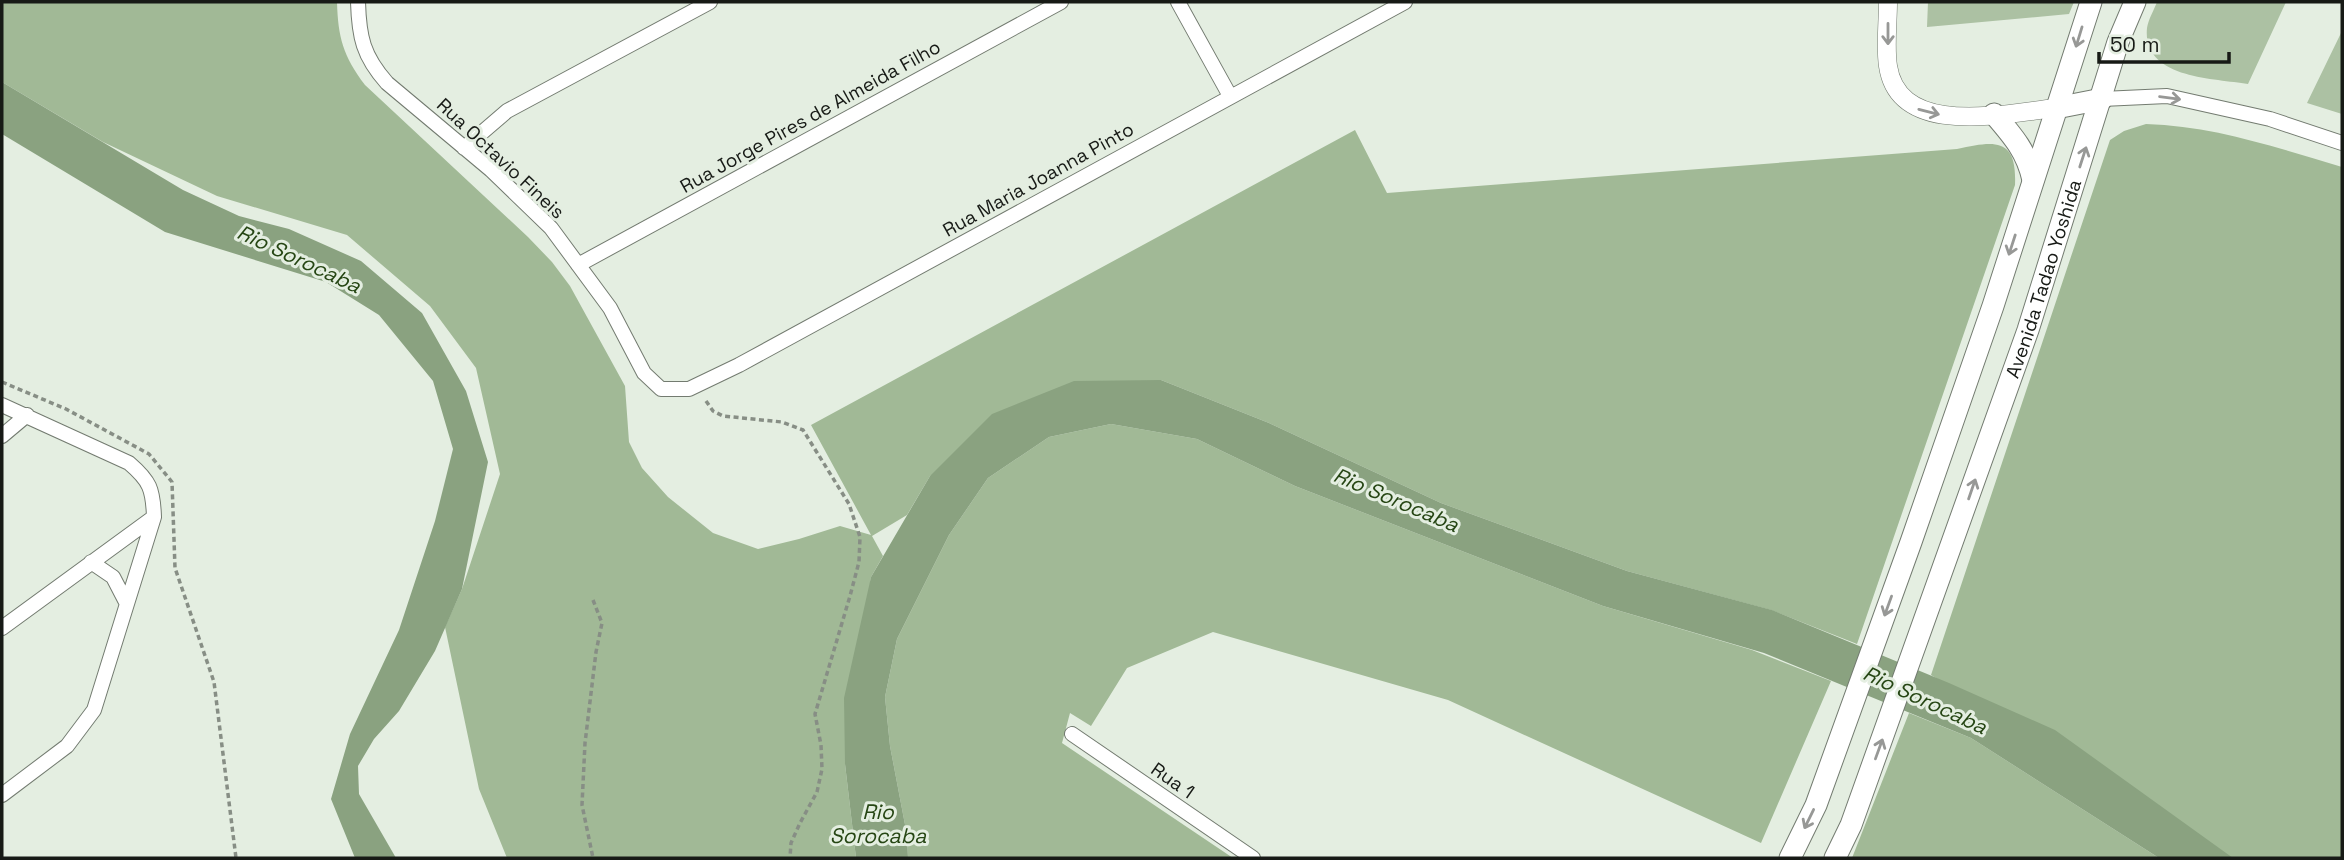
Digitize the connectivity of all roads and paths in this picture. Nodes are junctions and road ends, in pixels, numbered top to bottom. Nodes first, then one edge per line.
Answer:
1 (358, 2) edge
2 (710, 2) edge
3 (1061, 2) edge
4 (1178, 2) edge
5 (1405, 2) edge
6 (1888, 2) edge
7 (2091, 2) edge
8 (2135, 2) edge
9 (1230, 96) junction
10 (2102, 99) junction
11 (2056, 107) junction
12 (1994, 114) junction
13 (2342, 143) edge
14 (464, 148) junction
15 (2033, 180) junction
16 (578, 265) junction
17 (2, 382) edge
18 (689, 389) joint
19 (706, 401) dead end
20 (2, 405) edge
21 (27, 415) junction
22 (2, 436) edge
23 (153, 517) junction
24 (91, 562) junction
25 (593, 600) dead end
26 (126, 602) junction
27 (2, 628) edge
28 (1072, 734) dead end
29 (2, 795) edge
30 (236, 858) edge
31 (593, 858) edge
32 (790, 858) edge
33 (1253, 858) edge
34 (1790, 858) edge
35 (1835, 858) edge

1 - 14 street, Rua Octavio Fineis
2 - 14 street
3 - 16 street, Rua Jorge Pires de Almeida Filho
4 - 9 street
5 - 9 street, Rua Maria Joanna Pinto
6 -> 12 street
7 -> 11 main road
8 - 10 main road, Avenida Tadao Yoshida
9 - 18 street, Rua Maria Joanna Pinto
10 - 11 main road
10 -> 13 street
35 -> 10 main road, Avenida Tadao Yoshida
11 - 12 street
11 - 15 main road
12 - 15 main road
14 - 16 street, Rua Octavio Fineis
15 -> 34 main road
16 - 18 street, Rua Octavio Fineis
17 - 30 path
19 - 32 path
20 - 21 street
21 - 22 street
21 - 23 street
23 - 24 street
23 - 26 street
24 - 26 street
24 - 27 street
25 - 31 path
26 - 29 street
28 - 33 street, Rua 1

